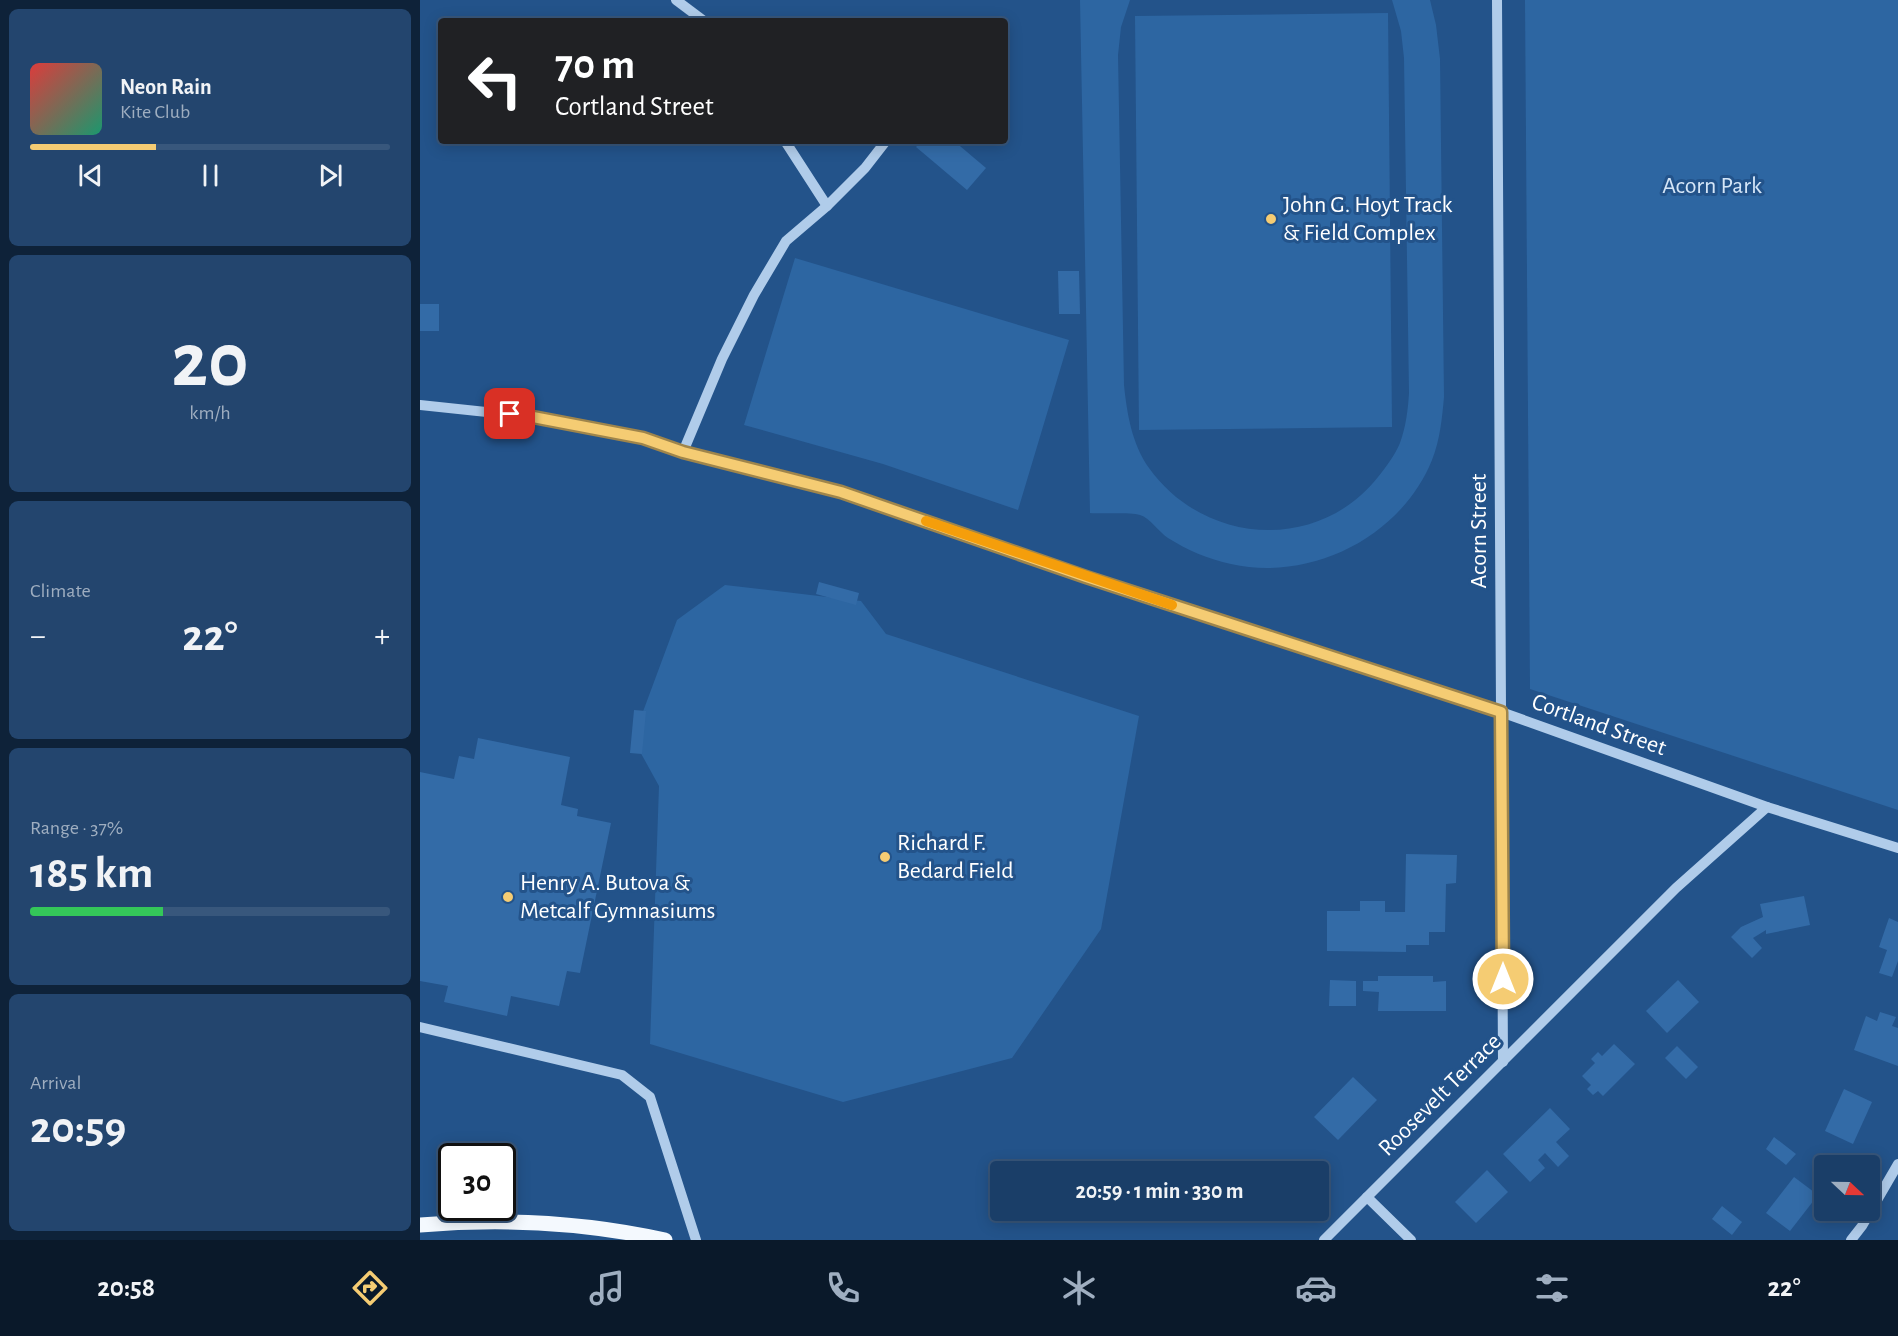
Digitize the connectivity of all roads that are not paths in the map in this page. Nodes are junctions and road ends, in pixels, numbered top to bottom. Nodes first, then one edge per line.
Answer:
1 (676, 0) edge
2 (1497, 0) edge
3 (700, 18) edge
4 (787, 144) edge
5 (884, 144) edge
6 (827, 206) junction
7 (420, 405) edge
8 (683, 452) junction
9 (1501, 712) junction
10 (1767, 807) junction
11 (1898, 848) edge
12 (420, 1027) edge
13 (1503, 1062) junction
14 (1898, 1164) edge
15 (1367, 1197) junction
16 (420, 1225) edge
17 (665, 1240) edge
18 (696, 1240) edge
19 (1324, 1240) edge
20 (1411, 1240) edge
21 (1851, 1240) edge

1 - 3 street
2 - 9 street, Acorn Street
4 - 6 street
5 - 6 street
6 - 8 street
7 - 8 street, Cortland Street
8 - 9 street, Cortland Street
9 - 10 street, Cortland Street
9 - 13 street, Acorn Street
10 - 11 street, Cortland Street
10 - 13 street, Roosevelt Terrace
12 - 18 street
13 - 15 street, Roosevelt Terrace
14 - 21 street
15 - 19 street, Roosevelt Terrace
15 - 20 street
16 - 17 main road

